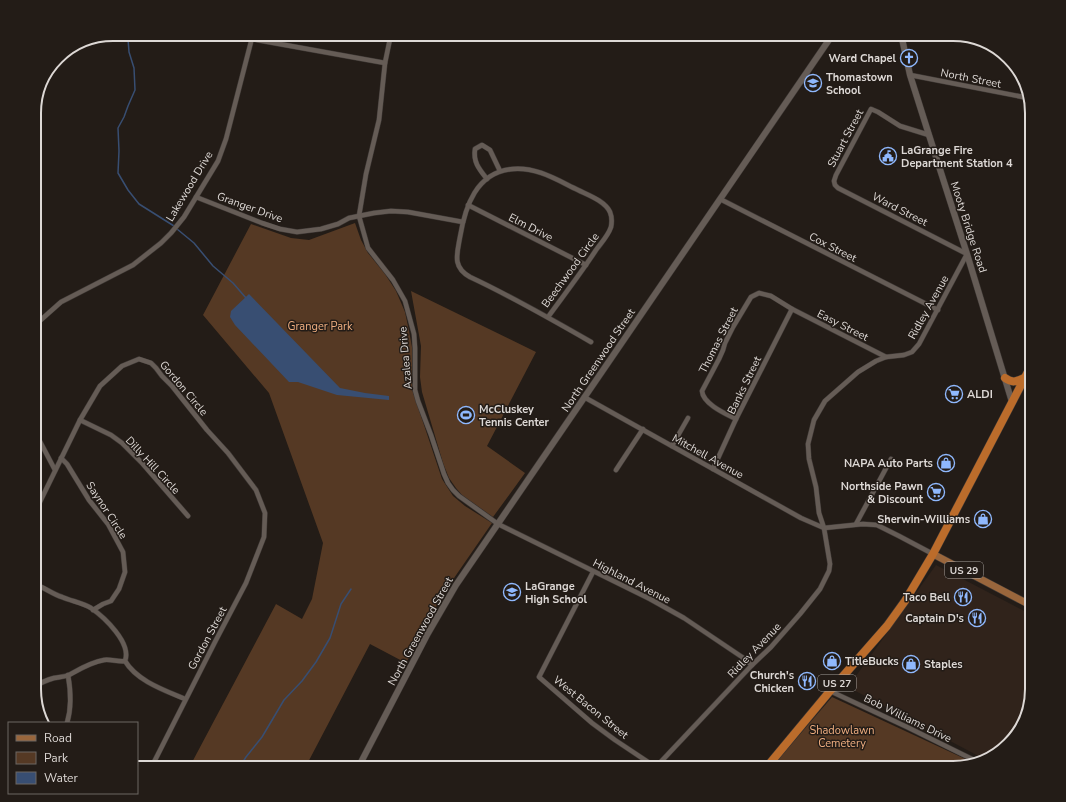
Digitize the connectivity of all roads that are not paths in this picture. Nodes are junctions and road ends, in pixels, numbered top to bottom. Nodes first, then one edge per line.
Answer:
1 (251, 41) edge
2 (272, 41) edge
3 (390, 41) edge
4 (828, 41) edge
5 (903, 41) edge
6 (385, 63) junction
7 (910, 75) junction
8 (1023, 97) edge
9 (929, 135) junction
10 (500, 171) junction
11 (836, 175) joint
12 (487, 179) junction
13 (196, 197) junction
14 (720, 199) junction
15 (468, 205) junction
16 (359, 216) junction
17 (463, 222) junction
18 (967, 254) junction
19 (586, 265) junction
20 (792, 309) junction
21 (938, 310) junction
22 (548, 317) junction
23 (41, 320) edge
24 (590, 342) dead end
25 (886, 357) junction
26 (1005, 378) junction
27 (1024, 378) joint
28 (584, 397) junction
29 (1012, 402) junction
30 (688, 418) dead end
31 (736, 419) junction
32 (80, 420) junction
33 (643, 429) junction
34 (41, 442) edge
35 (672, 446) junction
36 (61, 458) junction
37 (891, 459) dead end
38 (713, 469) junction
39 (55, 470) junction
40 (616, 470) dead end
41 (41, 499) edge
42 (265, 513) joint
43 (188, 516) dead end
44 (498, 524) junction
45 (856, 524) junction
46 (824, 528) junction
47 (933, 554) junction
48 (593, 572) junction
49 (41, 587) edge
50 (1025, 602) edge
51 (93, 610) junction
52 (125, 661) junction
53 (752, 665) junction
54 (68, 675) junction
55 (41, 683) edge
56 (830, 691) junction
57 (185, 699) junction
58 (67, 722) edge
59 (972, 759) edge
60 (154, 761) edge
61 (362, 761) edge
62 (646, 761) edge
63 (663, 761) edge
64 (772, 761) edge

1 - 13 street, Lakewood Drive
2 - 6 street
3 - 6 street, Azalea Drive
4 - 14 main road, North Greenwood Street
5 - 7 main road, Mooty Bridge Road
6 - 16 street, Azalea Drive
7 - 8 street, North Street
7 - 9 main road, Mooty Bridge Road
9 - 11 street, Stuart Street
9 - 18 main road, Mooty Bridge Road
10 - 12 street, Beechwood Circle
10 - 12 street
10 - 19 street, Beechwood Circle
11 - 18 street, Ward Street
12 - 15 street, Beechwood Circle
13 - 16 street, Granger Drive
13 - 23 street, Lakewood Drive
14 - 21 street, Cox Street
14 - 28 main road, North Greenwood Street
15 - 17 street, Beechwood Circle
15 - 19 street, Elm Drive
16 - 17 street, Granger Drive
16 - 44 street, Azalea Drive
17 - 22 street, Beechwood Circle
18 - 21 street, Ridley Avenue
18 - 26 main road, Mooty Bridge Road
19 - 22 street, Beechwood Circle
20 - 25 street, Easy Street
20 - 31 street, Banks Street
20 - 31 street, Thomas Street
21 - 25 street, Ridley Avenue
22 - 24 street, Beechwood Circle
25 - 46 street, Ridley Avenue
26 - 27 highway
26 - 29 main road, Mooty Bridge Road
27 - 29 highway, US 27
28 - 33 street, Mitchell Avenue
28 - 44 main road, North Greenwood Street
29 - 47 highway, US 27
30 - 35 street
31 - 38 street, Banks Street
32 - 36 street, Gordon Circle
32 - 42 street, Gordon Circle
32 - 43 street, Dilly Hill Circle
33 - 35 street, Mitchell Avenue
33 - 40 street
34 - 39 street
35 - 38 street, Mitchell Avenue
36 - 39 street, Gordon Circle
36 - 51 street, Saynor Circle
37 - 45 street
38 - 46 street, Mitchell Avenue
39 - 41 street, Gordon Circle
42 - 57 street, Gordon Street
44 - 48 street, Highland Avenue
44 - 61 main road, North Greenwood Street
45 - 46 street
45 - 47 street
46 - 53 street, Ridley Avenue
47 - 50 main road, US 29
47 - 56 highway, US 27
48 - 53 street, Highland Avenue
48 - 62 street, West Bacon Street
49 - 51 street
51 - 52 street
52 - 54 street
52 - 57 street
53 - 63 street, Ridley Avenue
54 - 55 street
54 - 58 street
56 - 59 street, Bob Williams Drive
56 - 64 highway, US 27
57 - 60 street, Gordon Street

